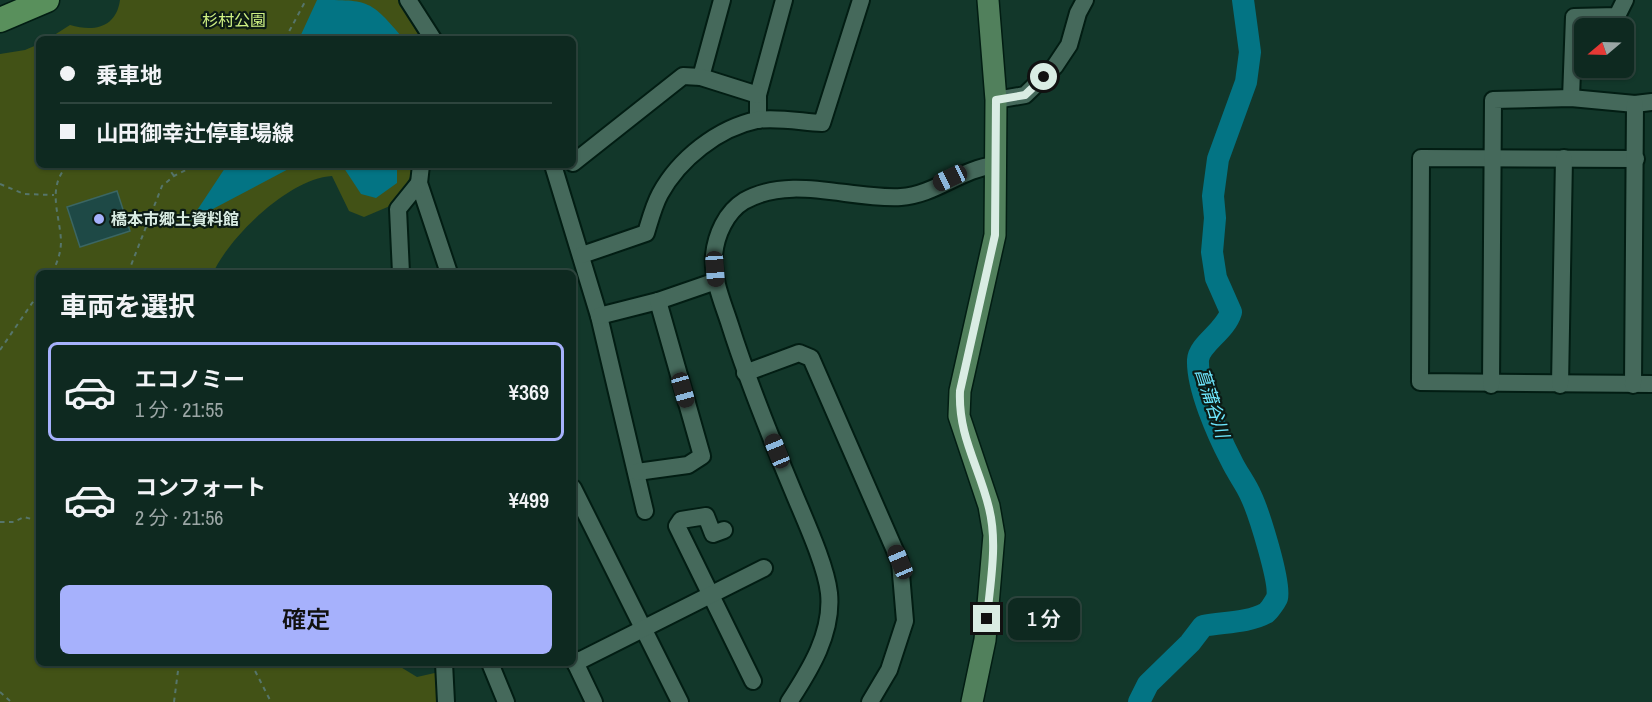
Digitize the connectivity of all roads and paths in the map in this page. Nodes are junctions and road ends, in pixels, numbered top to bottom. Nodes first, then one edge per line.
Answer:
1 (46, 0) edge
2 (306, 0) edge
3 (408, 0) edge
4 (722, 0) edge
5 (784, 0) edge
6 (861, 0) edge
7 (988, 0) edge
8 (1085, 0) edge
9 (1625, 0) edge
10 (0, 20) edge
11 (287, 36) edge
12 (431, 36) edge
13 (701, 77) junction
14 (758, 95) junction
15 (1571, 98) junction
16 (996, 100) junction
17 (1643, 103) edge
18 (758, 120) junction
19 (1493, 157) junction
20 (1564, 158) junction
21 (1636, 159) junction
22 (576, 161) edge
23 (995, 165) junction
24 (67, 168) edge
25 (168, 168) edge
26 (190, 168) edge
27 (421, 168) edge
28 (555, 171) edge
29 (174, 176) junction
30 (419, 183) junction
31 (0, 184) edge
32 (54, 195) junction
33 (582, 255) junction
34 (53, 270) edge
35 (129, 270) edge
36 (401, 270) edge
37 (447, 270) edge
38 (716, 281) junction
39 (36, 296) edge
40 (658, 301) junction
41 (599, 316) junction
42 (0, 350) edge
43 (745, 373) junction
44 (1652, 384) edge
45 (1491, 385) junction
46 (1560, 385) junction
47 (1633, 385) junction
48 (637, 472) junction
49 (576, 494) edge
50 (645, 511) dead end
51 (36, 519) edge
52 (0, 522) edge
53 (724, 530) dead end
54 (764, 568) dead end
55 (710, 595) junction
56 (644, 629) junction
57 (576, 660) edge
58 (576, 665) edge
59 (178, 666) edge
60 (253, 666) edge
61 (444, 666) edge
62 (491, 666) edge
63 (753, 681) dead end
64 (0, 692) edge
65 (11, 702) edge
66 (174, 702) edge
67 (271, 702) edge
68 (446, 702) edge
69 (506, 702) edge
70 (594, 702) edge
71 (680, 702) edge
72 (789, 702) edge
73 (870, 702) edge
74 (972, 702) edge

1 - 10 highway
2 - 11 path
3 - 12 street
4 - 13 street
5 - 14 street
6 - 18 street
7 - 16 main road
8 - 16 street
9 - 15 street
13 - 14 street
13 - 22 street
14 - 18 street
15 - 17 street
15 - 19 street
16 - 23 main road
17 - 21 street
18 - 33 street
19 - 20 street
19 - 45 street
19 - 45 street
20 - 21 street
20 - 46 street
21 - 47 street
23 - 38 street
23 - 74 main road
24 - 32 path
25 - 29 path
26 - 29 path
27 - 30 street
28 - 33 street
29 - 35 path
30 - 36 street
30 - 37 street
31 - 32 path
32 - 34 path
33 - 41 street
38 - 40 street
38 - 43 street
39 - 42 path
40 - 41 street
40 - 48 street
41 - 48 street
43 - 72 street
43 - 73 street
44 - 47 street
45 - 46 street
46 - 47 street
48 - 50 street
49 - 56 street
51 - 52 path
53 - 55 street
54 - 55 street
55 - 56 street
55 - 63 street
56 - 57 street
56 - 71 street
58 - 70 street
59 - 66 path
60 - 67 path
61 - 68 street
62 - 69 street
64 - 65 path

